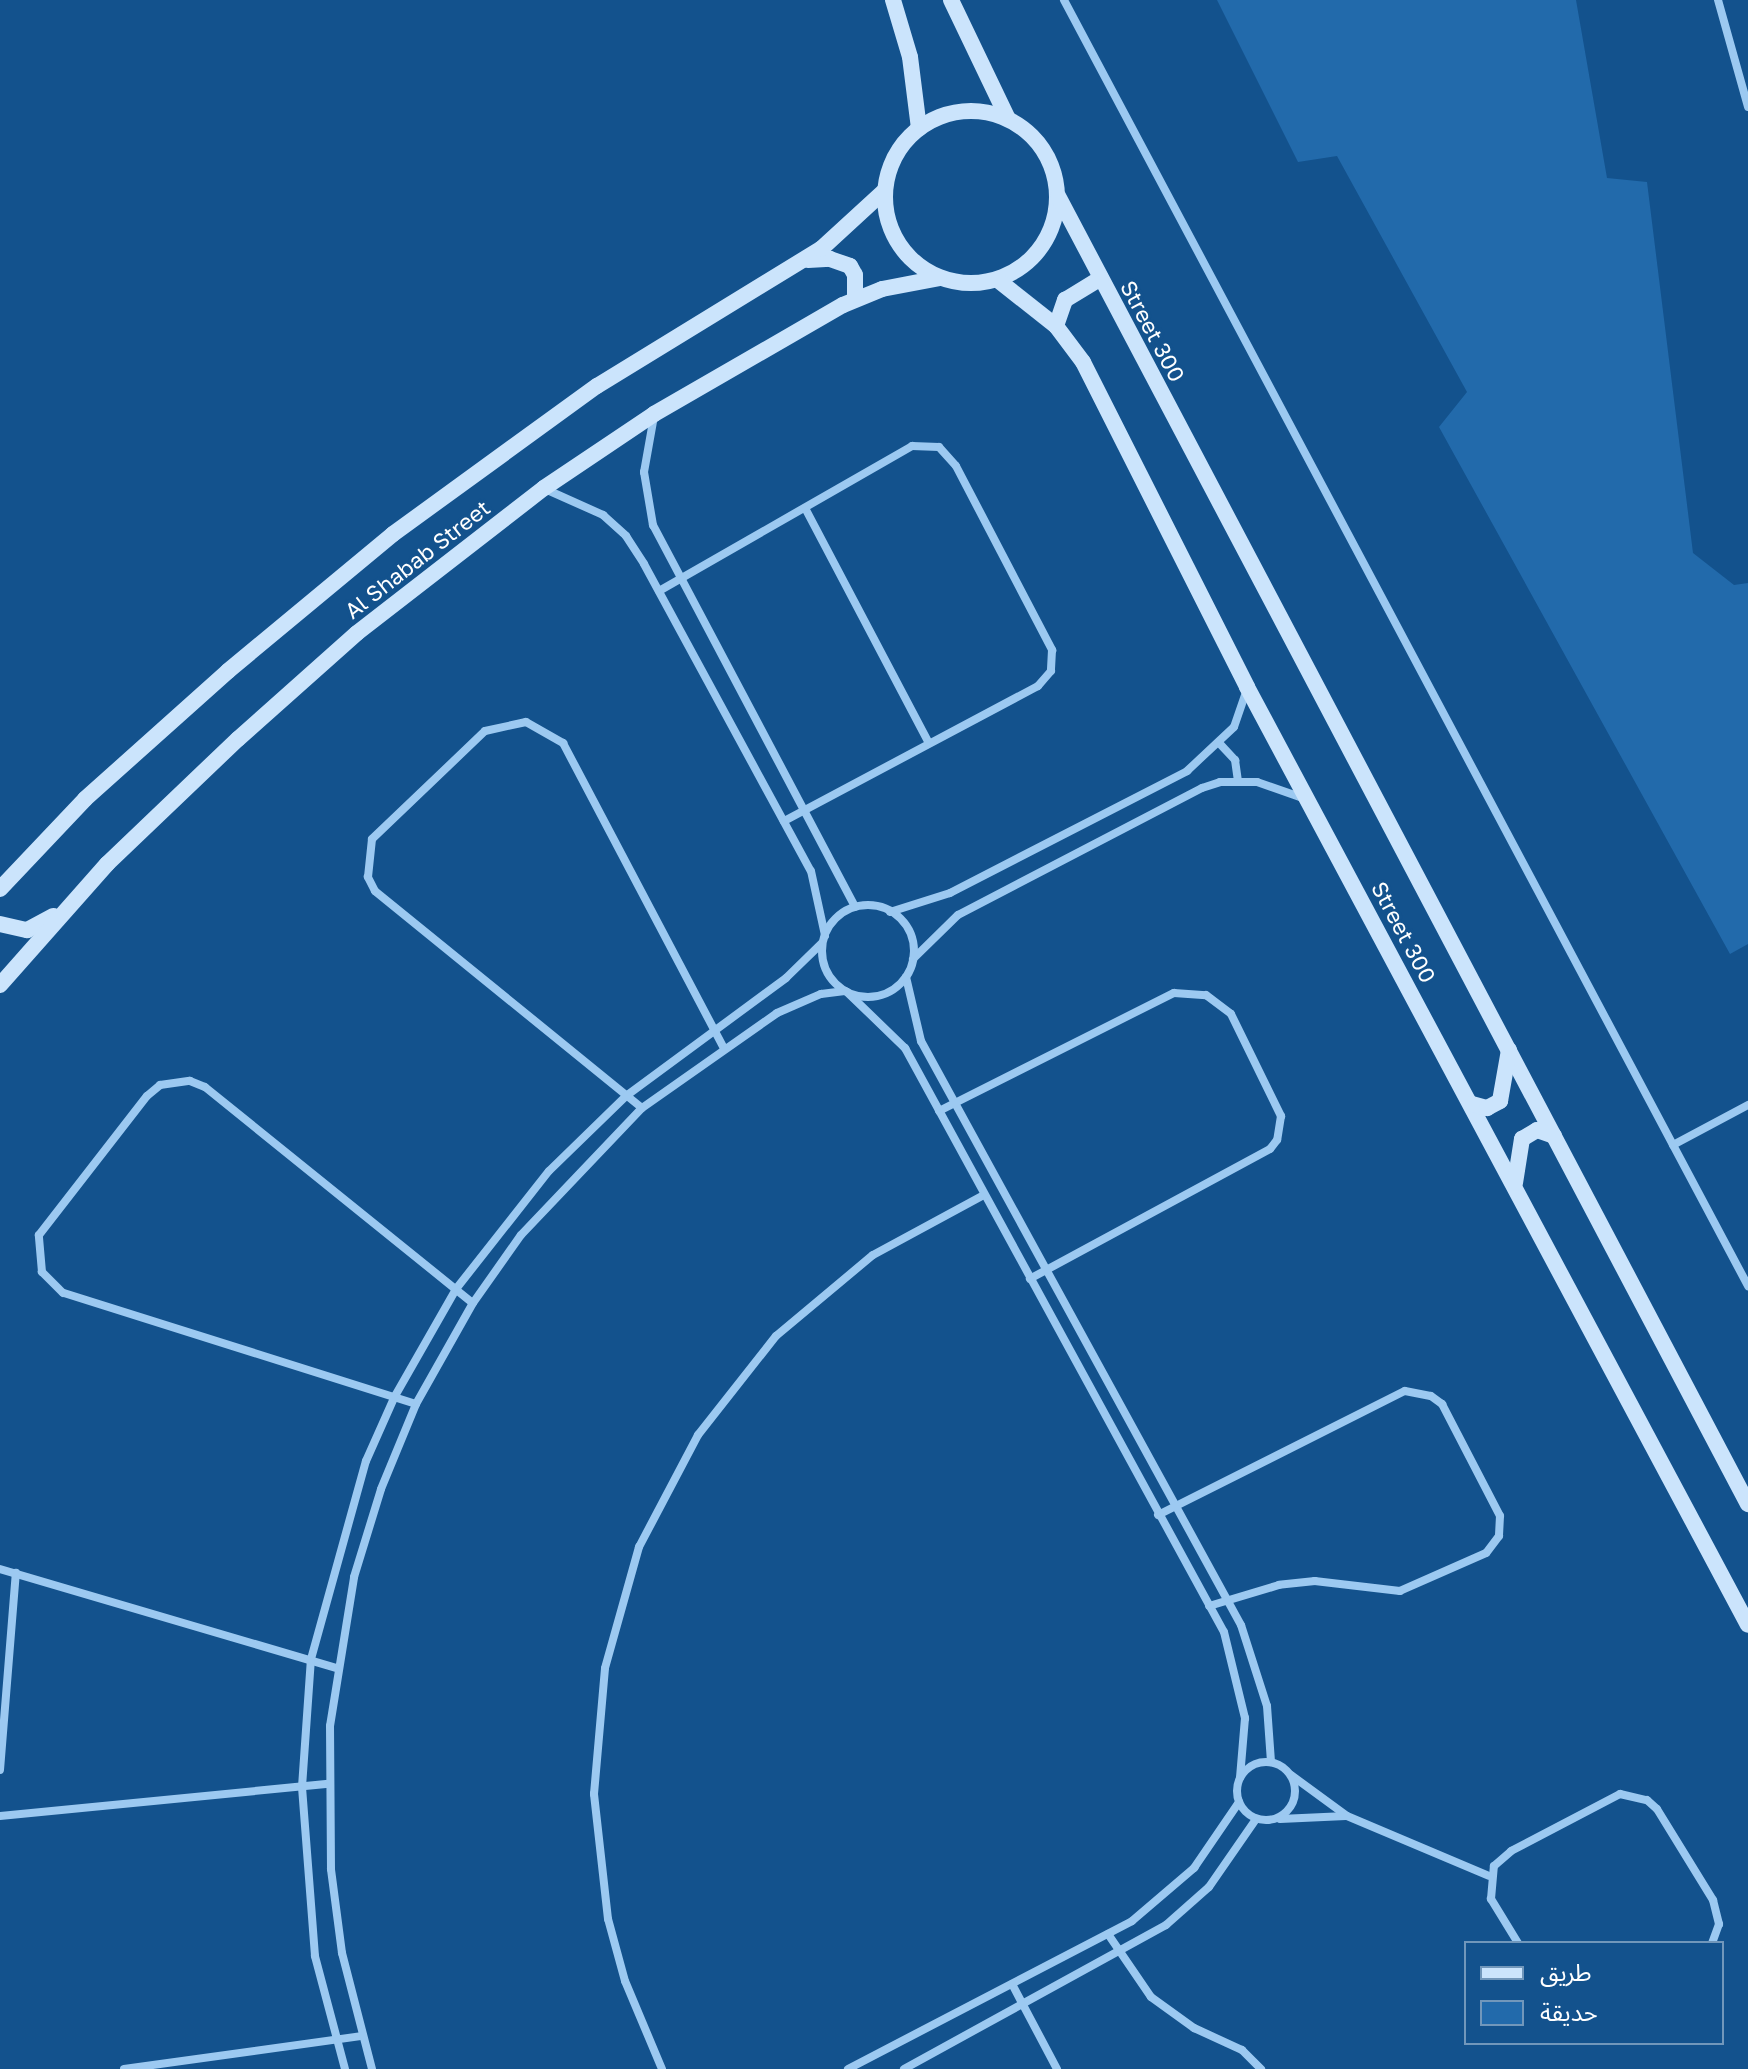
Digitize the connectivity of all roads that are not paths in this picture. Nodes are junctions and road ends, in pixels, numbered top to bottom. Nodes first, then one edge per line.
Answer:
1 (893, 0) edge
2 (951, 0) edge
3 (1064, 0) edge
4 (1718, 0) edge
5 (1748, 107) edge
6 (1008, 119) junction
7 (919, 128) junction
8 (884, 191) junction
9 (1058, 196) junction
10 (802, 261) junction
11 (939, 278) junction
12 (1101, 278) junction
13 (999, 281) junction
14 (855, 299) junction
15 (1056, 326) junction
16 (654, 414) junction
17 (544, 488) junction
18 (805, 508) junction
19 (680, 579) junction
20 (659, 591) junction
21 (1247, 687) junction
22 (929, 743) junction
23 (1221, 745) junction
24 (1238, 781) junction
25 (1309, 801) junction
26 (803, 811) junction
27 (784, 821) junction
28 (0, 889) edge
29 (855, 907) junction
30 (65, 909) junction
31 (890, 912) junction
32 (0, 924) edge
33 (824, 939) junction
34 (913, 959) junction
35 (906, 977) junction
36 (0, 985) edge
37 (846, 992) junction
38 (714, 1030) junction
39 (723, 1047) junction
40 (1509, 1050) junction
41 (626, 1096) junction
42 (955, 1103) junction
43 (1472, 1104) junction
44 (1748, 1105) edge
45 (642, 1108) junction
46 (939, 1111) junction
47 (1554, 1136) junction
48 (1673, 1145) junction
49 (1515, 1183) junction
50 (984, 1195) junction
51 (1047, 1271) junction
52 (1030, 1279) junction
53 (1748, 1286) edge
54 (456, 1289) junction
55 (473, 1303) junction
56 (395, 1396) junction
57 (416, 1404) junction
58 (1748, 1504) edge
59 (1176, 1506) junction
60 (1158, 1515) junction
61 (0, 1569) edge
62 (16, 1573) junction
63 (1227, 1600) junction
64 (1209, 1606) junction
65 (1748, 1625) edge
66 (311, 1659) junction
67 (337, 1668) junction
68 (1271, 1762) junction
69 (0, 1770) edge
70 (1291, 1775) junction
71 (1240, 1778) junction
72 (328, 1784) junction
73 (302, 1787) junction
74 (1239, 1802) junction
75 (0, 1816) edge
76 (1347, 1816) junction
77 (1256, 1819) junction
78 (1277, 1819) junction
79 (1489, 1876) junction
80 (1108, 1934) junction
81 (1517, 1941) edge
82 (1713, 1941) edge
83 (1118, 1955) junction
84 (1012, 1984) junction
85 (1024, 2007) junction
86 (361, 2036) junction
87 (333, 2040) junction
88 (124, 2069) edge
89 (345, 2069) edge
90 (372, 2069) edge
91 (662, 2069) edge
92 (848, 2069) edge
93 (904, 2069) edge
94 (1057, 2069) edge
95 (1261, 2069) edge

1 - 7 street
2 - 6 street
3 - 48 street
4 - 5 street
6 - 7 street
6 - 9 street
7 - 8 street
8 - 10 street, Al Shabab Street
8 - 11 street
9 - 12 street, Street 300
9 - 13 street
10 - 14 street
10 - 28 street, Al Shabab Street
11 - 13 street
11 - 14 street, Al Shabab Street
12 - 15 street
12 - 40 street, Street 300
13 - 15 street, Street 300
14 - 16 street, Al Shabab Street
15 - 21 street, Street 300
16 - 17 street, Al Shabab Street
16 - 19 street
17 - 20 street
17 - 30 street, Al Shabab Street
18 - 19 street
18 - 22 street
18 - 22 street
19 - 20 street
19 - 26 street
20 - 27 street
21 - 23 street
21 - 25 street, Street 300
22 - 26 street
23 - 24 street
23 - 31 street
24 - 25 street
24 - 34 street
25 - 43 street, Street 300
26 - 27 street
26 - 29 street
27 - 33 street
29 - 31 street
29 - 33 street
30 - 32 street
30 - 36 street, Al Shabab Street
31 - 34 street
33 - 37 street
33 - 38 street
34 - 35 street
35 - 37 street
35 - 42 street
37 - 39 street
37 - 46 street
38 - 39 street
38 - 41 street
38 - 41 street
39 - 45 street
40 - 43 street
40 - 47 street, Street 300
41 - 45 street
41 - 54 street
42 - 46 street
42 - 51 street
42 - 51 street
43 - 49 street, Street 300
44 - 48 street
45 - 55 street
46 - 50 street
47 - 49 street
47 - 58 street, Street 300
48 - 53 street
49 - 65 street, Street 300
50 - 52 street
50 - 91 street
51 - 52 street
51 - 59 street
52 - 60 street
54 - 55 street
54 - 56 street
54 - 56 street
55 - 57 street
56 - 57 street
56 - 66 street
57 - 67 street
59 - 60 street
59 - 63 street
59 - 63 street
60 - 64 street
61 - 62 street
62 - 66 street
62 - 69 street
63 - 64 street
63 - 68 street
64 - 71 street
66 - 67 street
66 - 73 street
67 - 72 street
68 - 70 street
68 - 71 street
70 - 76 street
70 - 78 street
71 - 74 street
72 - 73 street
72 - 86 street
73 - 75 street
73 - 87 street
74 - 77 street
74 - 80 street
76 - 78 street
76 - 79 street
77 - 78 street
77 - 83 street
79 - 81 street
79 - 82 street
80 - 83 street
80 - 84 street
83 - 85 street
83 - 95 street
84 - 85 street
84 - 92 street
85 - 93 street
85 - 94 street
86 - 87 street
86 - 90 street
87 - 88 street
87 - 89 street

